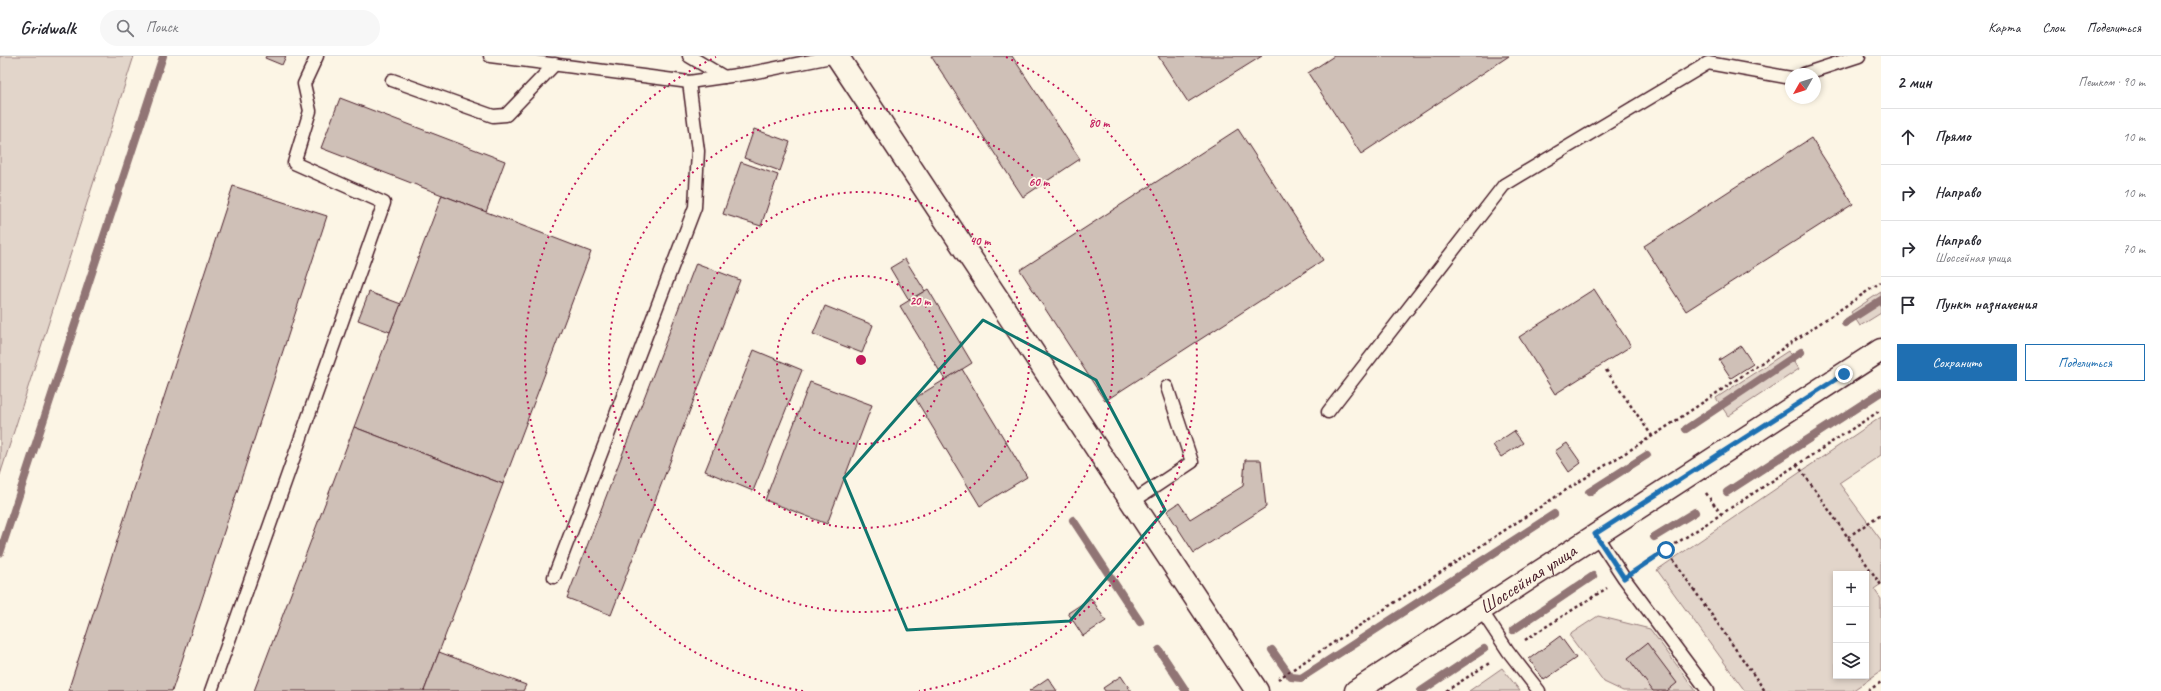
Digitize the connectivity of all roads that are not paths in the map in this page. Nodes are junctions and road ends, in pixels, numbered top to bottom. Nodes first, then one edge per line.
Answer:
1 (316, 56) edge
2 (490, 56) edge
3 (689, 56) edge
4 (837, 56) edge
5 (1859, 56) edge
6 (555, 64) junction
7 (1821, 68) edge
8 (724, 77) junction
9 (1785, 77) edge
10 (392, 80) dead end
11 (689, 82) junction
12 (1881, 350) edge
13 (1167, 387) dead end
14 (1328, 412) dead end
15 (1132, 502) junction
16 (1595, 534) junction
17 (554, 577) dead end
18 (1480, 610) junction
19 (211, 691) edge
20 (1257, 691) edge
21 (1356, 691) edge
22 (1539, 691) edge
23 (1708, 691) edge

1 - 19 lane
2 - 6 lane
3 - 8 lane
4 - 8 lane
4 - 15 street
5 - 7 lane
6 - 10 lane
6 - 11 lane
8 - 11 lane
9 - 14 lane
11 - 17 lane
12 - 16 street, Шоссейная улица
13 - 15 lane
15 - 20 street
16 - 18 street, Шоссейная улица
16 - 23 lane
18 - 21 street, Шоссейная улица
18 - 22 lane

